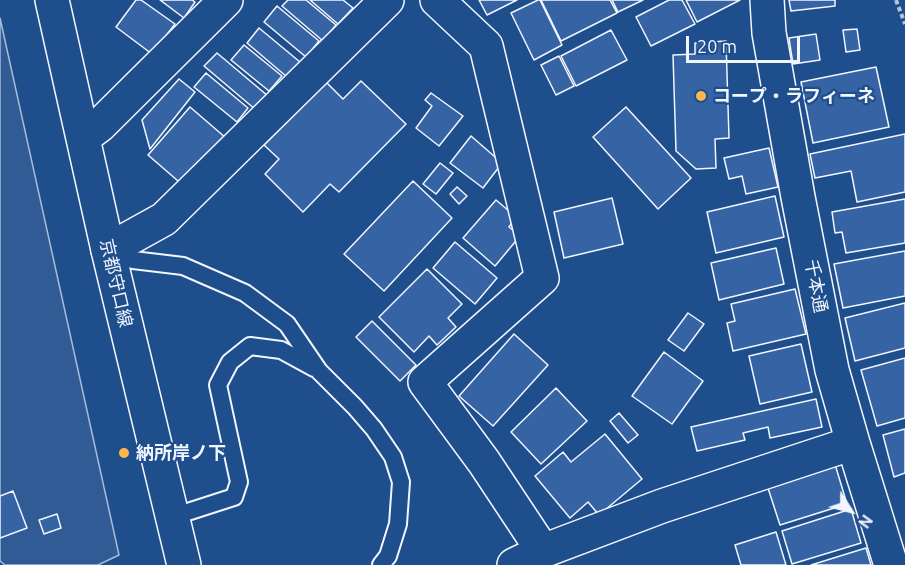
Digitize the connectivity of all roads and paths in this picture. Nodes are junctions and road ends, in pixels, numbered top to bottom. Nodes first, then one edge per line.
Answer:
1 (52, 0) edge
2 (226, 0) edge
3 (387, 0) edge
4 (437, 0) edge
5 (767, 0) edge
6 (896, 0) edge
7 (905, 24) edge
8 (84, 137) junction
9 (108, 250) junction
10 (319, 371) junction
11 (853, 443) junction
12 (172, 517) junction
13 (528, 558) edge
14 (184, 565) edge
15 (381, 565) edge
16 (891, 565) edge

1 - 8 street, 京都守口線
2 - 8 street
3 - 9 street
4 - 13 street
5 - 11 street, 千本通
6 - 7 path
8 - 9 street, 京都守口線
9 - 10 lane
9 - 12 street, 京都守口線
10 - 12 lane
10 - 15 lane
11 - 13 street
11 - 16 street, 千本通
12 - 14 street, 京都守口線

